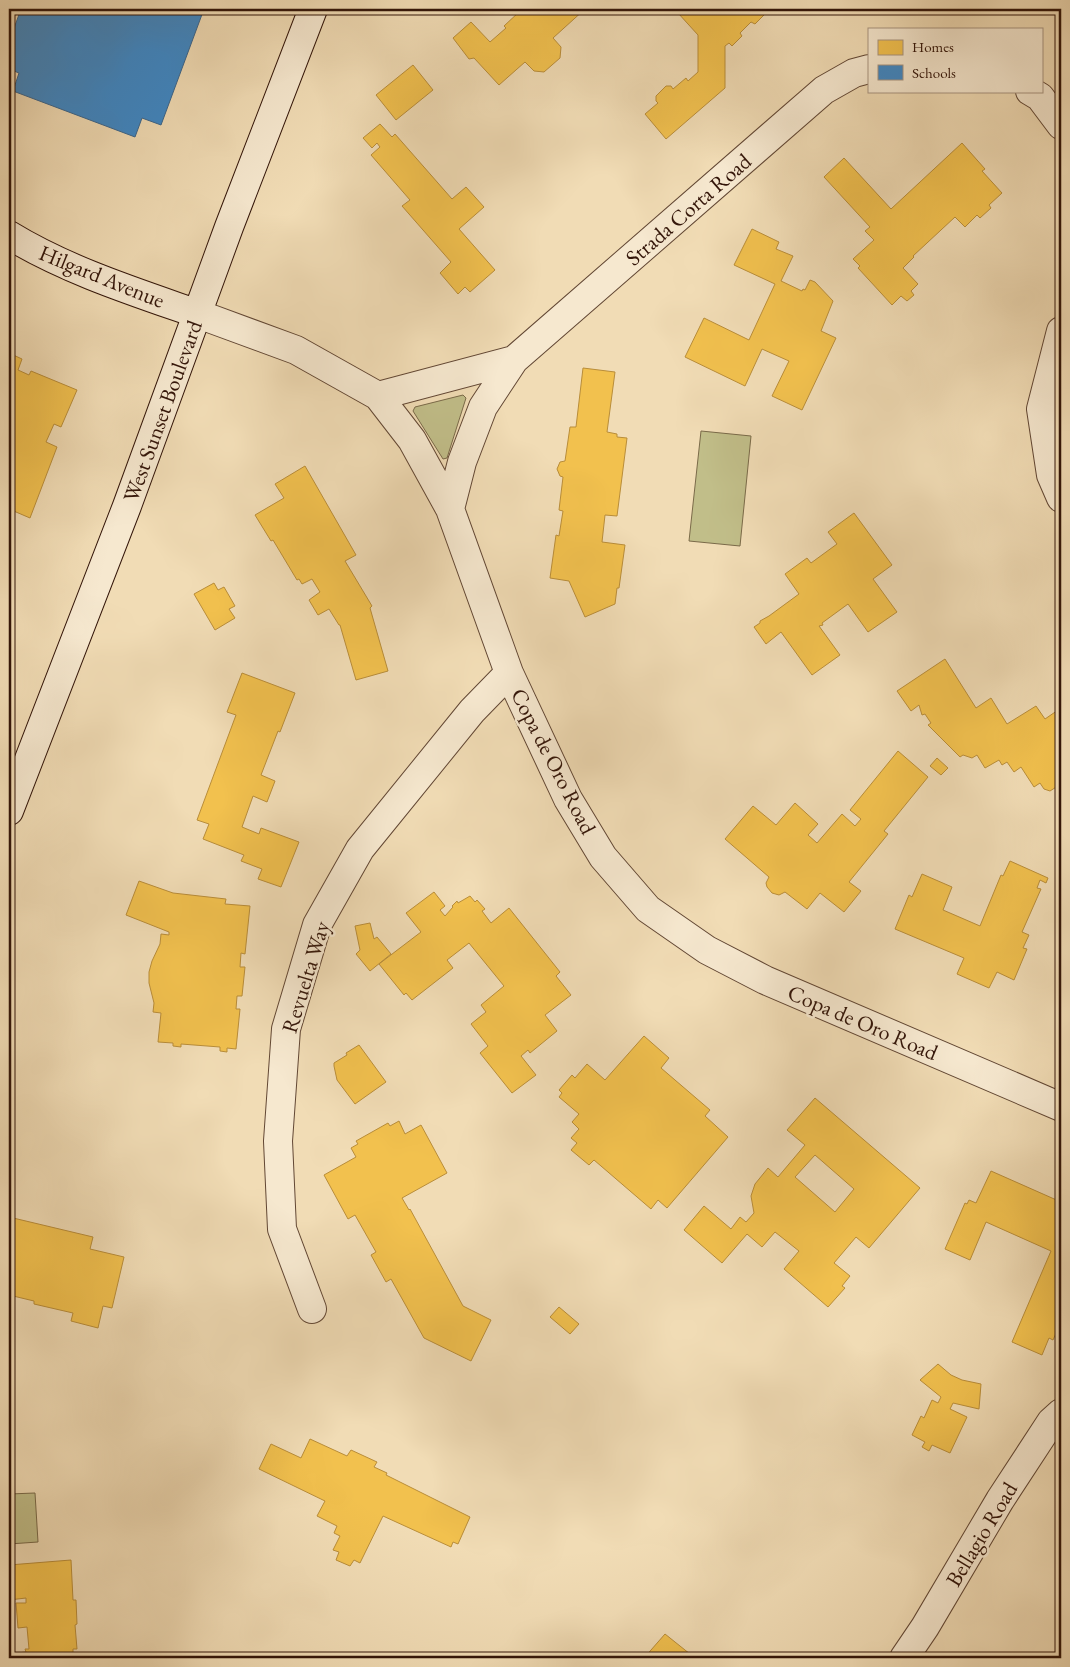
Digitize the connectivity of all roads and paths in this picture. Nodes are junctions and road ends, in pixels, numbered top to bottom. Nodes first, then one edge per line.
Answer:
1 (313, 9) edge
2 (868, 69) edge
3 (1032, 92) edge
4 (1061, 125) edge
5 (9, 235) edge
6 (198, 314) junction
7 (1061, 332) edge
8 (514, 360) junction
9 (378, 396) junction
10 (1061, 498) edge
11 (450, 509) junction
12 (510, 673) junction
13 (9, 812) edge
14 (1061, 1108) edge
15 (312, 1309) dead end
16 (1061, 1413) edge
17 (904, 1658) edge

1 - 6 street, West Sunset Boulevard
2 - 8 street, Strada Corta Road
3 - 4 street
5 - 6 street, Hilgard Avenue
6 - 9 street, Copa de Oro Road
6 - 13 street, West Sunset Boulevard
7 - 10 street
8 - 9 street, Strada Corta Road
8 - 11 street, Strada Corta Road
9 - 11 street, Copa de Oro Road
11 - 12 street, Copa de Oro Road
12 - 14 street, Copa de Oro Road
12 - 15 street, Revuelta Way
16 - 17 street, Bellagio Road

